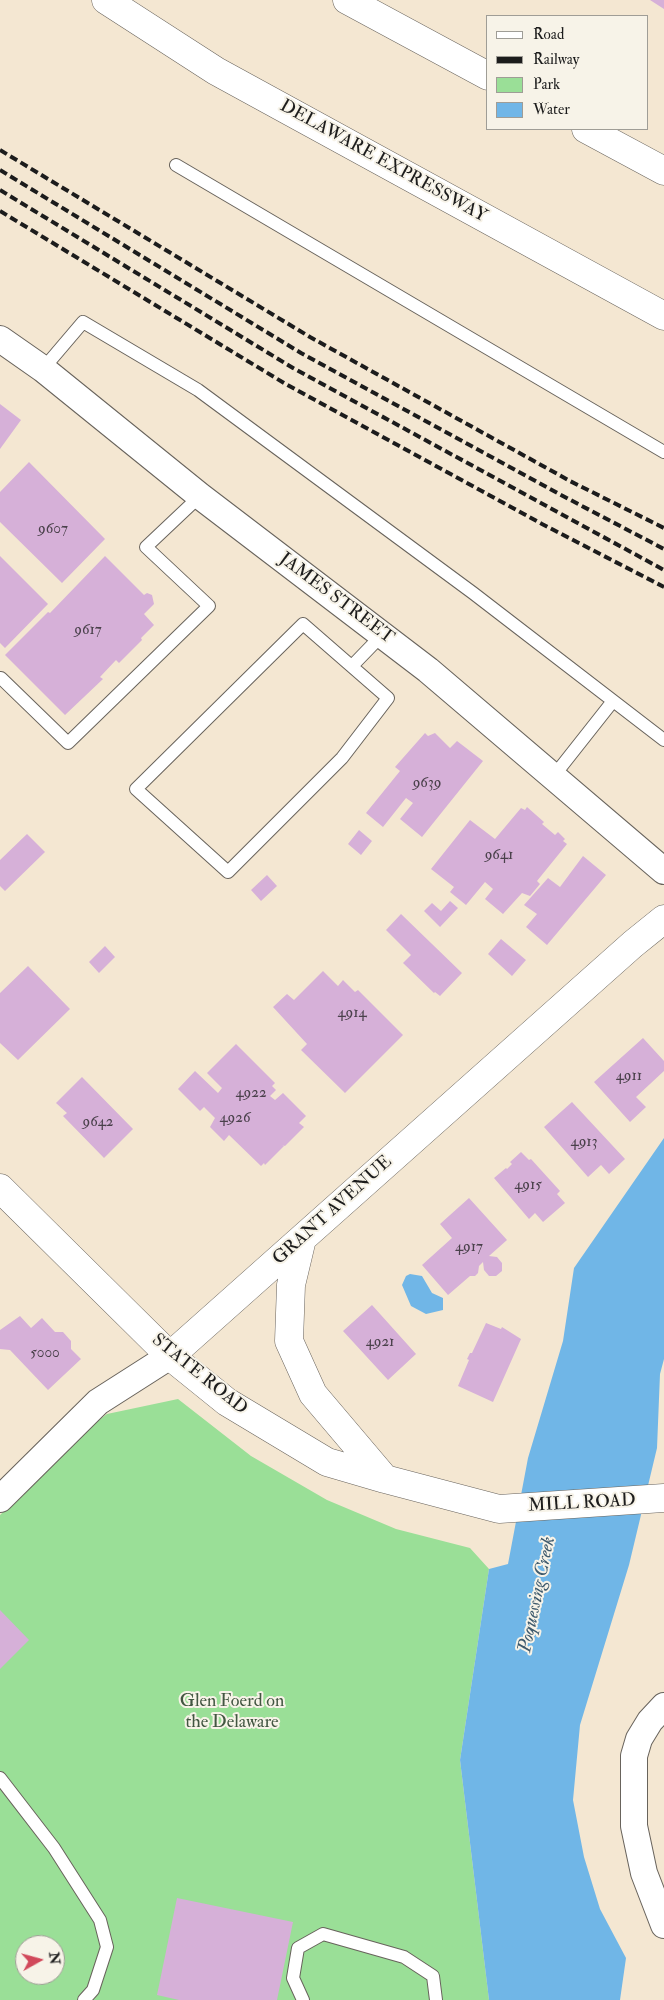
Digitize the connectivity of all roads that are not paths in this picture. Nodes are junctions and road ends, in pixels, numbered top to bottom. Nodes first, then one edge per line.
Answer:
1 (106, 0) edge
2 (347, 0) edge
3 (487, 75) edge
4 (588, 130) edge
5 (176, 165) dead end
6 (664, 172) edge
7 (664, 316) edge
8 (0, 339) edge
9 (44, 369) junction
10 (664, 452) edge
11 (200, 496) junction
12 (382, 634) junction
13 (352, 666) junction
14 (1, 678) edge
15 (613, 702) junction
16 (662, 735) edge
17 (554, 776) junction
18 (664, 871) edge
19 (664, 919) edge
20 (0, 1188) edge
21 (302, 1239) junction
22 (170, 1356) junction
23 (385, 1480) junction
24 (0, 1499) edge
25 (658, 1499) edge
26 (499, 1509) joint
27 (664, 1706) edge
28 (0, 1778) edge
29 (664, 1925) edge
30 (84, 2000) edge
31 (303, 2000) edge
32 (436, 2000) edge

1 - 7 main road, DELAWARE EXPRESSWAY
2 - 3 main road
4 - 6 main road
5 - 10 lane
8 - 9 street, JAMES STREET
9 - 11 street, JAMES STREET
9 - 15 lane
11 - 12 street, JAMES STREET
11 - 14 lane
12 - 13 lane
12 - 17 street, JAMES STREET
13 - 13 lane
15 - 16 lane
15 - 17 lane
17 - 18 street, JAMES STREET
19 - 21 main road, GRANT AVENUE
20 - 22 main road, STATE ROAD
21 - 22 main road, GRANT AVENUE
21 - 23 main road
22 - 23 main road, STATE ROAD
22 - 24 street, GRANT AVENUE
23 - 26 main road, STATE ROAD
25 - 26 main road, MILL ROAD
27 - 29 street
28 - 30 lane
31 - 32 lane

